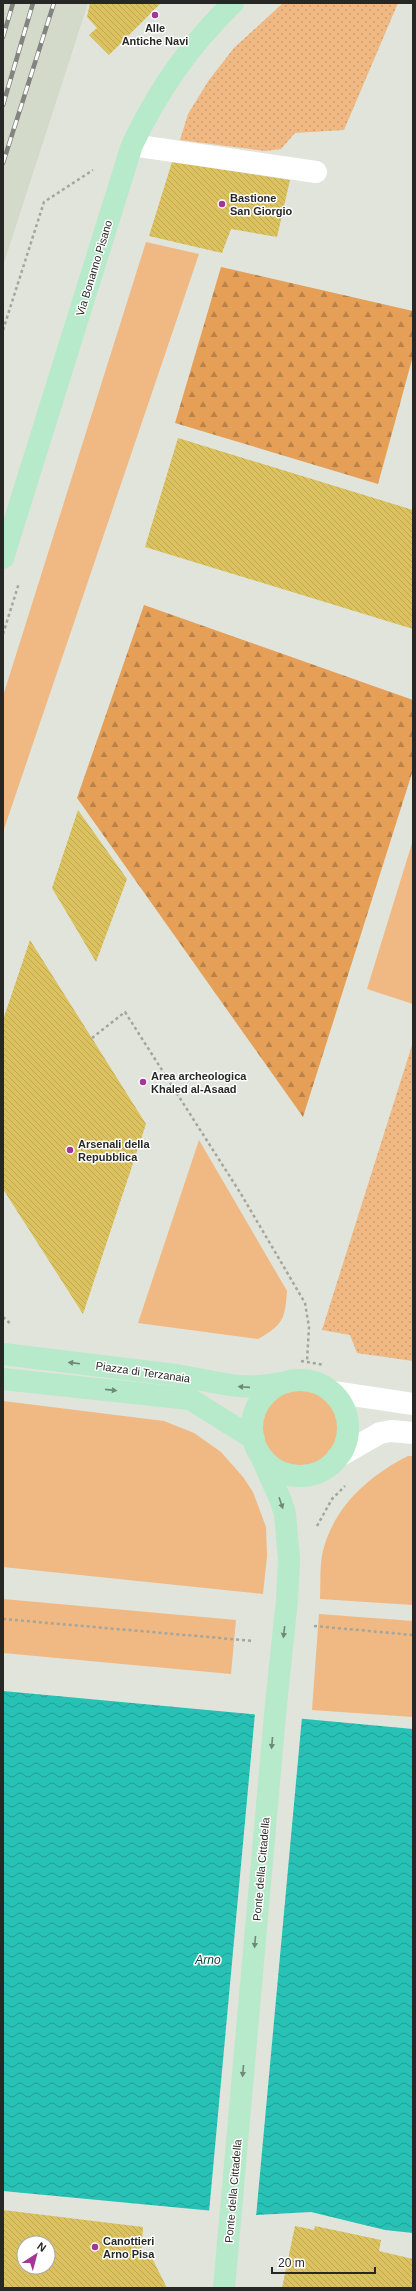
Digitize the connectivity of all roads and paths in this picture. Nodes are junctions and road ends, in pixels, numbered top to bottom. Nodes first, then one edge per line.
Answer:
1 (233, 3) edge
2 (132, 145) junction
3 (94, 169) dead end
4 (316, 172) dead end
5 (3, 330) edge
6 (3, 558) edge
7 (92, 1038) dead end
8 (3, 1354) edge
9 (307, 1361) dead end
10 (3, 1380) edge
11 (282, 1383) junction
12 (333, 1392) junction
13 (413, 1404) edge
14 (413, 1433) edge
15 (257, 1447) junction
16 (338, 1457) junction
17 (3, 1619) edge
18 (323, 1626) dead end
19 (413, 1635) edge
20 (251, 1640) dead end
21 (224, 2288) edge

1 - 2 main road, Via Bonanno Pisano
2 - 4 street
2 - 6 main road, Via Bonanno Pisano
3 - 5 path
7 - 9 path
11 -> 8 main road, Piazza di Terzanaia
10 -> 15 main road, Piazza di Terzanaia
11 - 12 main road
11 - 15 main road
12 - 13 street
12 - 16 main road
14 - 16 street
15 - 16 main road
15 -> 21 main road, Ponte della Cittadella
17 - 20 path
18 - 19 path

